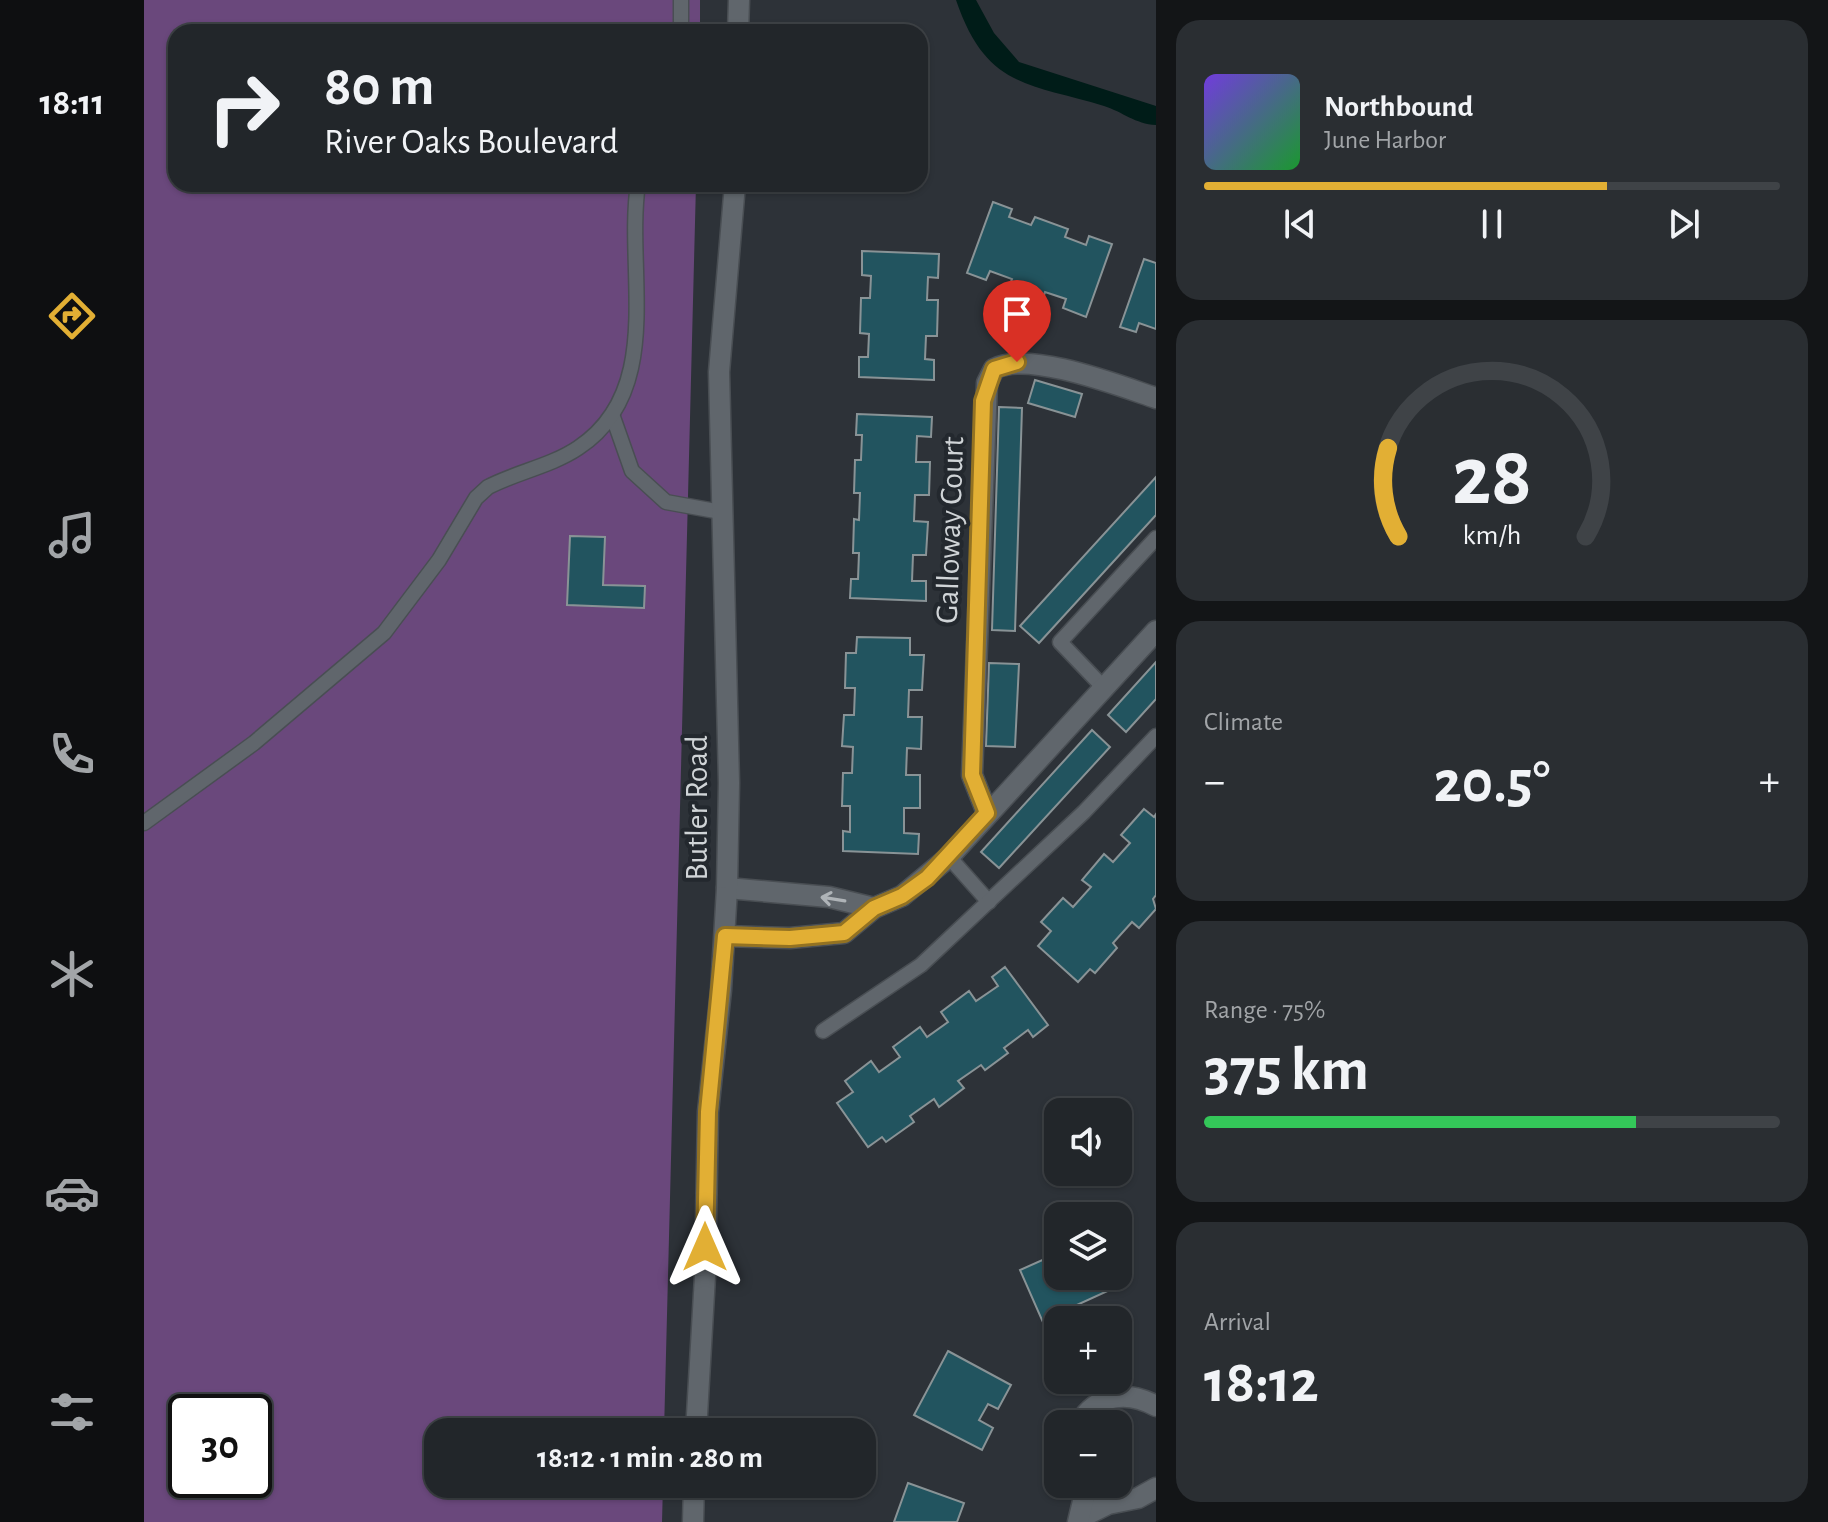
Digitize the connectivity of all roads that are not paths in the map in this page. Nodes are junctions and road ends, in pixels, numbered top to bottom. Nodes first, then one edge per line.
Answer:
1 (681, 0) edge
2 (739, 0) edge
3 (681, 24) edge
4 (738, 24) edge
5 (638, 192) edge
6 (734, 192) edge
7 (1156, 398) edge
8 (613, 417) junction
9 (721, 512) junction
10 (1156, 538) edge
11 (1156, 631) edge
12 (1104, 688) junction
13 (1156, 736) edge
14 (987, 813) junction
15 (144, 823) edge
16 (949, 857) junction
17 (727, 888) junction
18 (989, 902) junction
19 (874, 908) junction
20 (725, 936) junction
21 (823, 1031) dead end
22 (1156, 1406) edge
23 (1089, 1410) edge
24 (697, 1418) edge
25 (1156, 1488) edge
26 (694, 1498) edge
27 (1081, 1498) edge
28 (1079, 1520) edge
29 (693, 1522) edge

1 - 3 lane
2 - 4 street
5 - 8 lane
6 - 9 street, Butler Road
7 - 14 street, Galloway Court
8 - 9 lane
8 - 15 lane
9 - 17 street, Butler Road
10 - 12 lane
11 - 12 street
12 - 14 street
13 - 18 lane
14 - 16 street
16 - 18 lane
16 - 19 street
19 -> 17 street
17 - 20 street, Butler Road
18 - 21 lane
19 - 20 street
20 - 24 street, Butler Road
22 - 23 street
25 - 28 street
26 - 29 street
27 - 28 street

